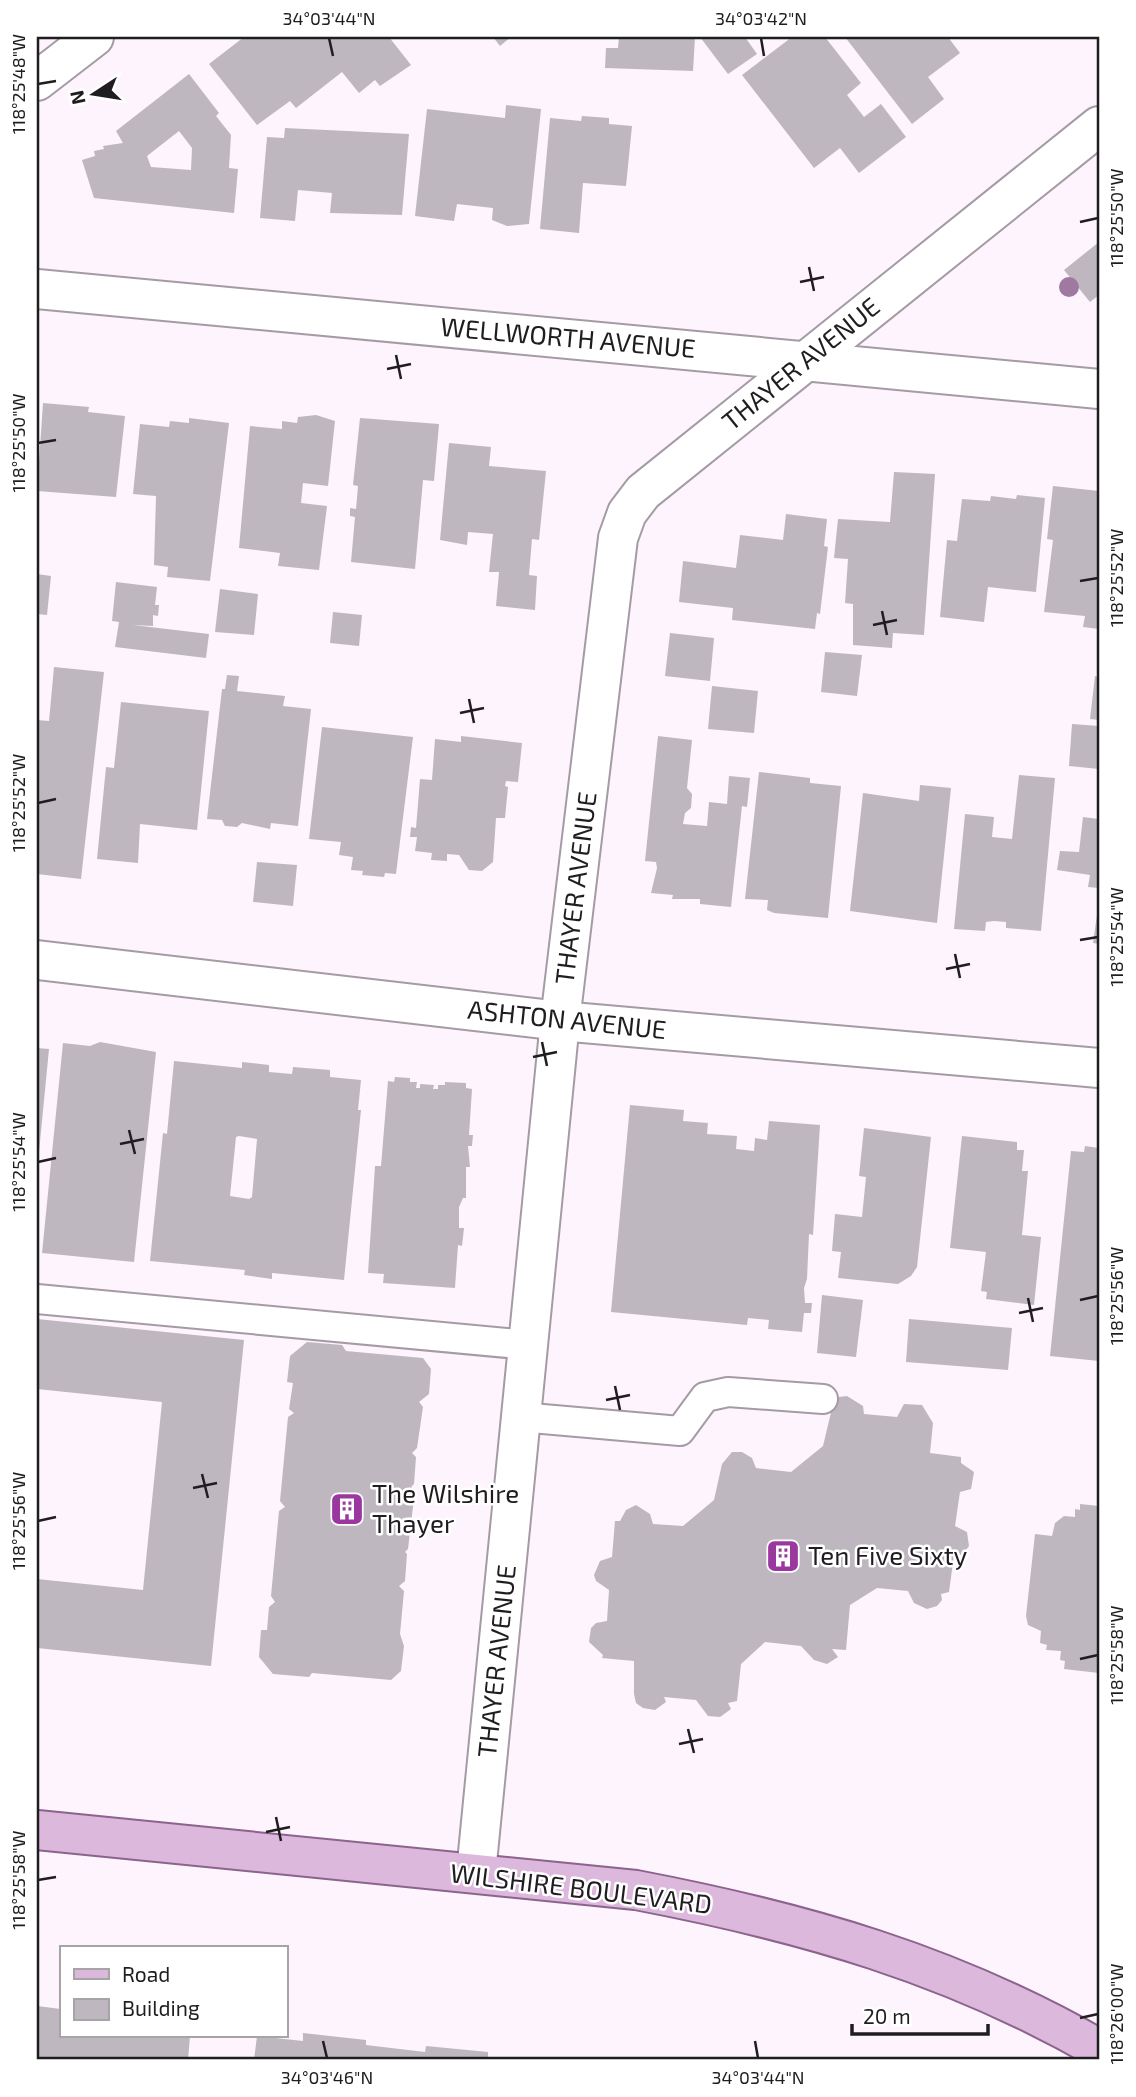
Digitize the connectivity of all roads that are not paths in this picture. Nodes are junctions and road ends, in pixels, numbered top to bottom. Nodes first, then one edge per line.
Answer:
1 (94, 37) edge
2 (37, 81) edge
3 (1099, 126) edge
4 (37, 289) edge
5 (805, 360) junction
6 (1099, 389) edge
7 (37, 960) edge
8 (560, 1021) junction
9 (1099, 1068) edge
10 (37, 1299) edge
11 (528, 1345) junction
12 (823, 1399) dead end
13 (520, 1417) junction
14 (37, 1830) edge
15 (476, 1873) junction
16 (1099, 2049) edge

1 - 2 street
3 - 5 street, THAYER AVENUE
4 - 5 street, WELLWORTH AVENUE
5 - 6 street, WELLWORTH AVENUE
5 - 8 street, THAYER AVENUE
7 - 8 street, ASHTON AVENUE
8 - 9 street, ASHTON AVENUE
8 - 11 street, THAYER AVENUE
10 - 11 lane
11 - 13 street, THAYER AVENUE
12 - 13 lane
13 - 15 street, THAYER AVENUE
14 - 15 main road, WILSHIRE BOULEVARD
15 - 16 main road, WILSHIRE BOULEVARD

